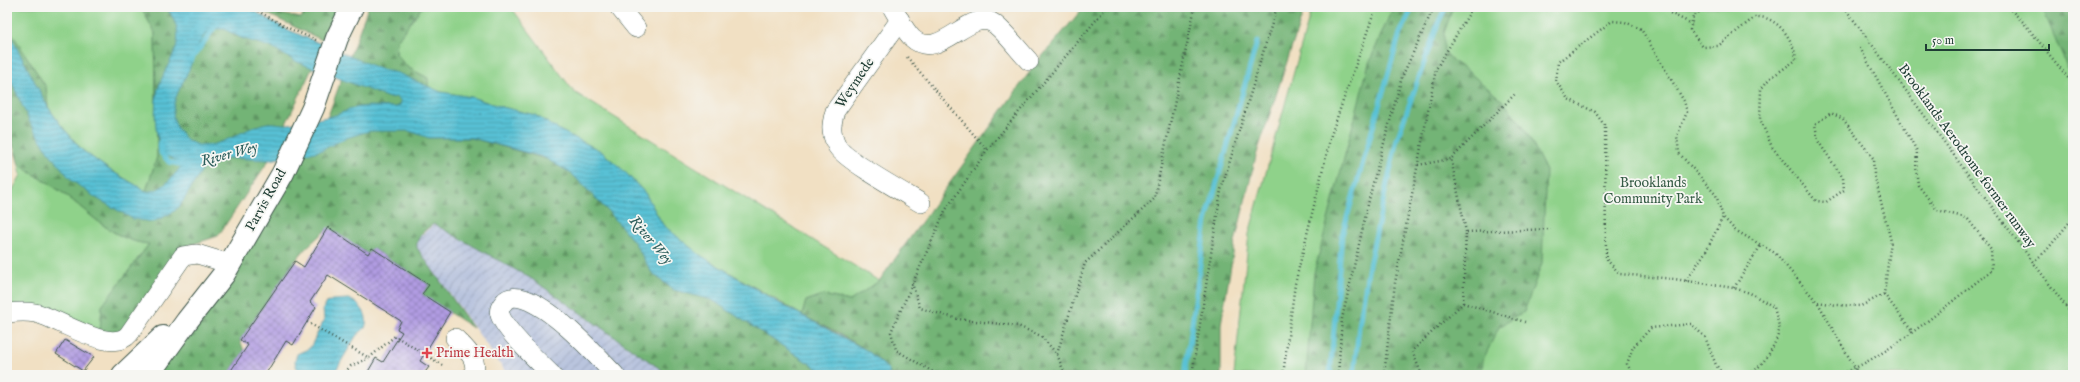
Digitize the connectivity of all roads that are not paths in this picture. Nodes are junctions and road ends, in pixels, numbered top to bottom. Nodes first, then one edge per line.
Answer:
1 (352, 7) edge
2 (619, 7) edge
3 (894, 21) edge
4 (636, 28) dead end
5 (1028, 61) dead end
6 (921, 203) dead end
7 (230, 264) junction
8 (211, 291) junction
9 (7, 313) edge
10 (455, 338) dead end
11 (123, 375) edge
12 (148, 375) edge
13 (473, 375) edge
14 (552, 375) edge
15 (615, 375) edge

1 - 7 main road, Parvis Road
2 - 4 street
3 - 5 street
3 - 6 street, Weymede
7 - 8 main road, Parvis Road
7 - 9 street
8 - 11 main road
8 - 12 main road, Parvis Road
10 - 13 street
14 - 15 street

